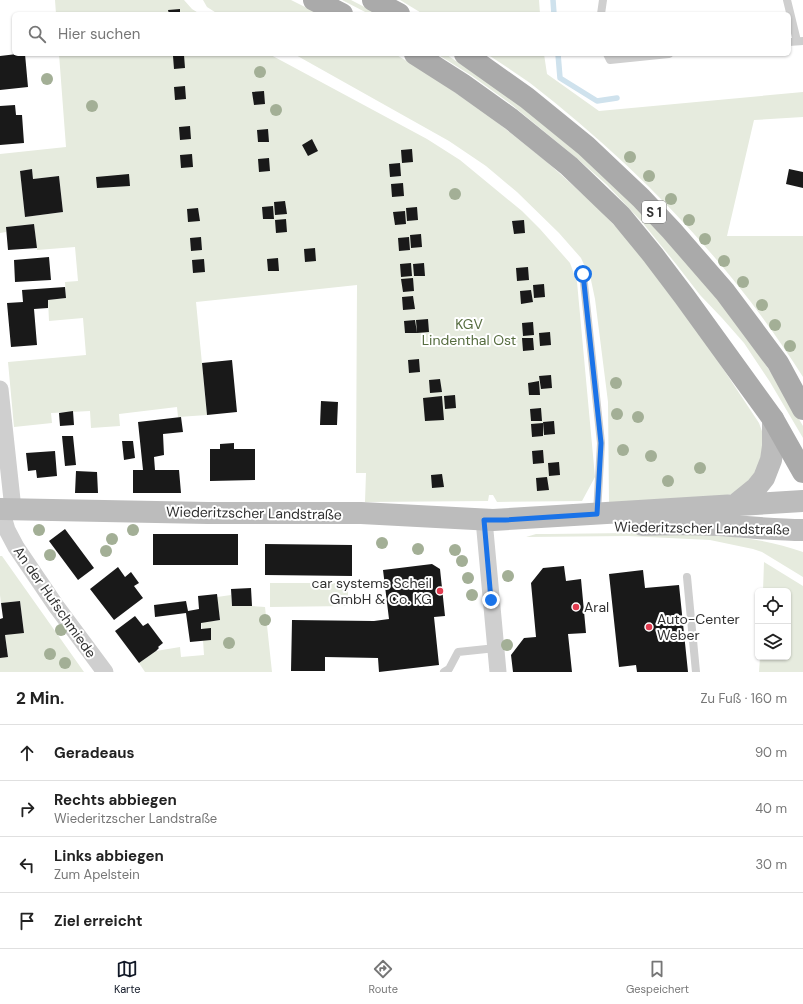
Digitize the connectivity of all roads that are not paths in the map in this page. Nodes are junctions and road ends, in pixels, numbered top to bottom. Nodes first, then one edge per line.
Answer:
1 (314, 0) edge
2 (373, 0) edge
3 (603, 0) edge
4 (787, 0) edge
5 (338, 12) edge
6 (395, 12) edge
7 (601, 12) edge
8 (790, 12) edge
9 (791, 18) edge
10 (796, 41) edge
11 (419, 56) edge
12 (468, 56) edge
13 (608, 56) edge
14 (649, 56) edge
15 (583, 274) dead end
16 (0, 389) edge
17 (803, 409) edge
18 (773, 419) junction
19 (803, 472) edge
20 (803, 501) edge
21 (735, 505) junction
22 (5, 509) edge
23 (597, 514) junction
24 (484, 520) junction
25 (505, 520) junction
26 (803, 530) edge
27 (687, 577) dead end
28 (496, 648) junction
29 (105, 672) edge
30 (444, 672) edge
31 (498, 672) edge
32 (696, 672) edge

1 - 5 main road
2 - 6 main road
3 - 7 lane
4 - 8 lane
9 - 10 lane
11 - 18 main road, S 1
12 - 17 main road, S 1
13 - 14 lane
15 - 23 lane
16 - 22 street, An der Hufschmiede
18 - 19 main road, S 1
18 - 21 street
20 - 21 street, Wiederitzscher Landstraße
21 - 23 street, Wiederitzscher Landstraße
22 - 24 street, Wiederitzscher Landstraße
22 - 29 street, An der Hufschmiede
23 - 25 street, Wiederitzscher Landstraße
24 - 25 street, Wiederitzscher Landstraße
24 - 28 street
25 - 26 street, Wiederitzscher Landstraße
27 - 32 lane
28 - 30 lane
28 - 31 street

